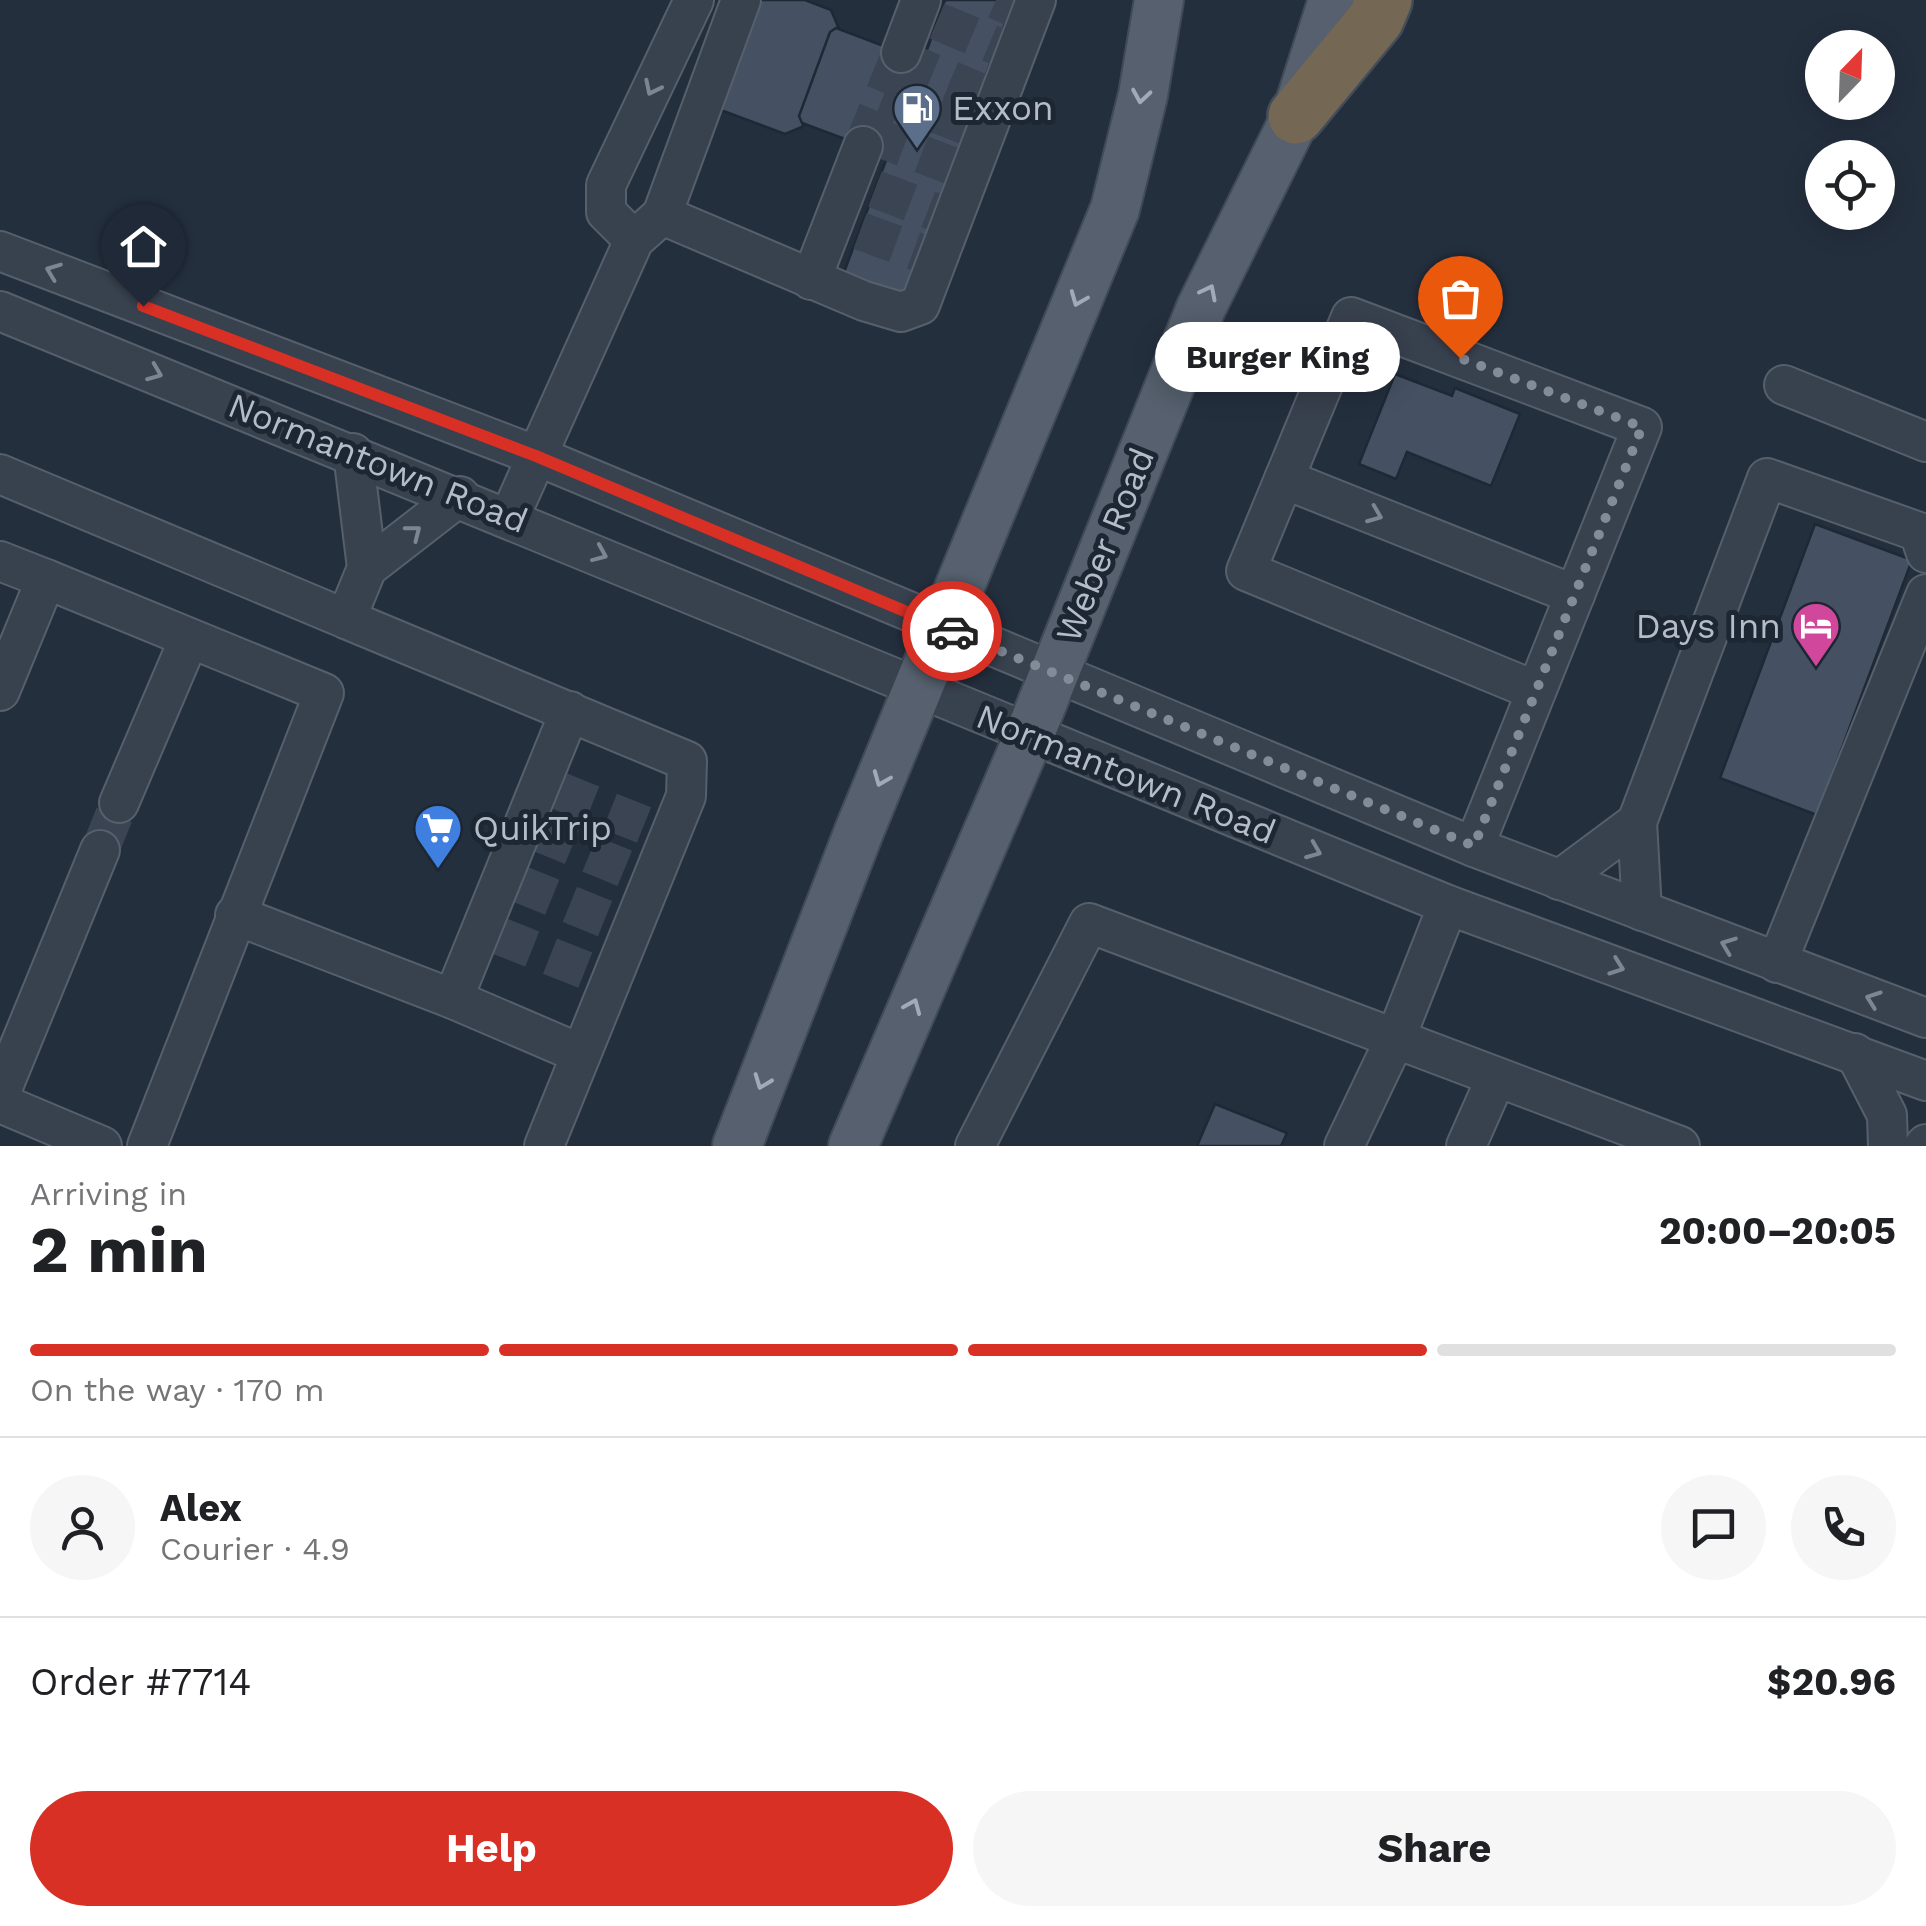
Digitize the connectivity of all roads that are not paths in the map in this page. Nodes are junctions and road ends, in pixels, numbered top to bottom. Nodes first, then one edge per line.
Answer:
1 (694, 0) edge
2 (740, 0) edge
3 (1159, 0) edge
4 (1333, 0) edge
5 (1384, 0) edge
6 (1026, 7) edge
7 (925, 11) edge
8 (901, 53) tunnel mouth
9 (1296, 116) junction
10 (863, 171) tunnel mouth
11 (648, 228) junction
12 (0, 251) edge
13 (811, 280) junction
14 (0, 311) edge
15 (1784, 385) dead end
16 (1926, 442) edge
17 (353, 453) junction
18 (536, 456) junction
19 (0, 474) edge
20 (1284, 479) junction
21 (460, 496) junction
22 (510, 516) junction
23 (1926, 553) edge
24 (0, 561) edge
25 (368, 568) junction
26 (46, 579) junction
27 (1926, 594) edge
28 (1575, 595) junction
29 (346, 620) junction
30 (944, 627) junction
31 (189, 639) junction
32 (1052, 674) junction
33 (918, 689) junction
34 (0, 691) edge
35 (1536, 691) junction
36 (570, 711) junction
37 (1028, 736) junction
38 (120, 803) tunnel mouth
39 (1637, 822) junction
40 (1474, 846) junction
41 (100, 850) tunnel mouth
42 (1560, 880) junction
43 (1448, 905) junction
44 (1642, 911) junction
45 (235, 915) junction
46 (1776, 964) junction
47 (453, 998) junction
48 (1926, 1018) edge
49 (1396, 1037) junction
50 (1855, 1053) junction
51 (581, 1054) junction
52 (1496, 1078) junction
53 (1926, 1081) edge
54 (0, 1094) edge
55 (0, 1104) edge
56 (1598, 1132) edge
57 (102, 1146) edge
58 (147, 1146) edge
59 (544, 1146) edge
60 (737, 1146) edge
61 (853, 1146) edge
62 (975, 1146) edge
63 (1344, 1146) edge
64 (1466, 1146) edge
65 (1680, 1146) edge
66 (1888, 1146) edge

1 -> 11 street
2 - 11 street
3 -> 30 main road
4 - 9 main road, Weber Road
5 - 9 highway
6 - 13 street
7 - 8 street
32 -> 9 main road, Weber Road
10 - 13 street
11 - 13 street
11 - 18 street
18 -> 12 street, Normantown Road
14 -> 17 street, Normantown Road
15 - 16 street
17 - 21 street, Normantown Road
17 - 25 street
18 - 22 street
18 - 30 street, Normantown Road
19 - 29 street
20 -> 28 street
20 - 28 street
20 - 35 street
21 - 22 street, Normantown Road
25 -> 21 street
22 -> 33 street, Normantown Road
23 - 39 street
24 - 26 street
25 - 29 street
26 - 31 street
26 - 34 street
27 - 46 street
28 - 35 street
29 - 36 street
30 - 32 street, Normantown Road
30 - 33 main road
31 - 38 street
31 - 45 street
32 - 37 main road, Weber Road
32 - 40 street, Normantown Road
33 - 37 street, Normantown Road
33 -> 60 main road
35 - 40 street
36 - 47 street
36 - 51 street
37 -> 43 street, Normantown Road
61 -> 37 main road, Weber Road
39 - 42 street
39 - 44 street
40 - 42 street, Normantown Road
41 - 54 street
42 - 44 street, Normantown Road
43 - 49 street
43 -> 50 street, Normantown Road
46 -> 44 street, Normantown Road
45 - 47 street
45 - 58 street
48 -> 46 street, Normantown Road
47 - 51 street
49 - 52 street
49 - 62 street
49 - 63 street
50 - 53 street, Normantown Road
50 - 66 street
51 - 59 street
52 - 56 street
52 - 64 street
55 - 57 street
56 - 65 street

